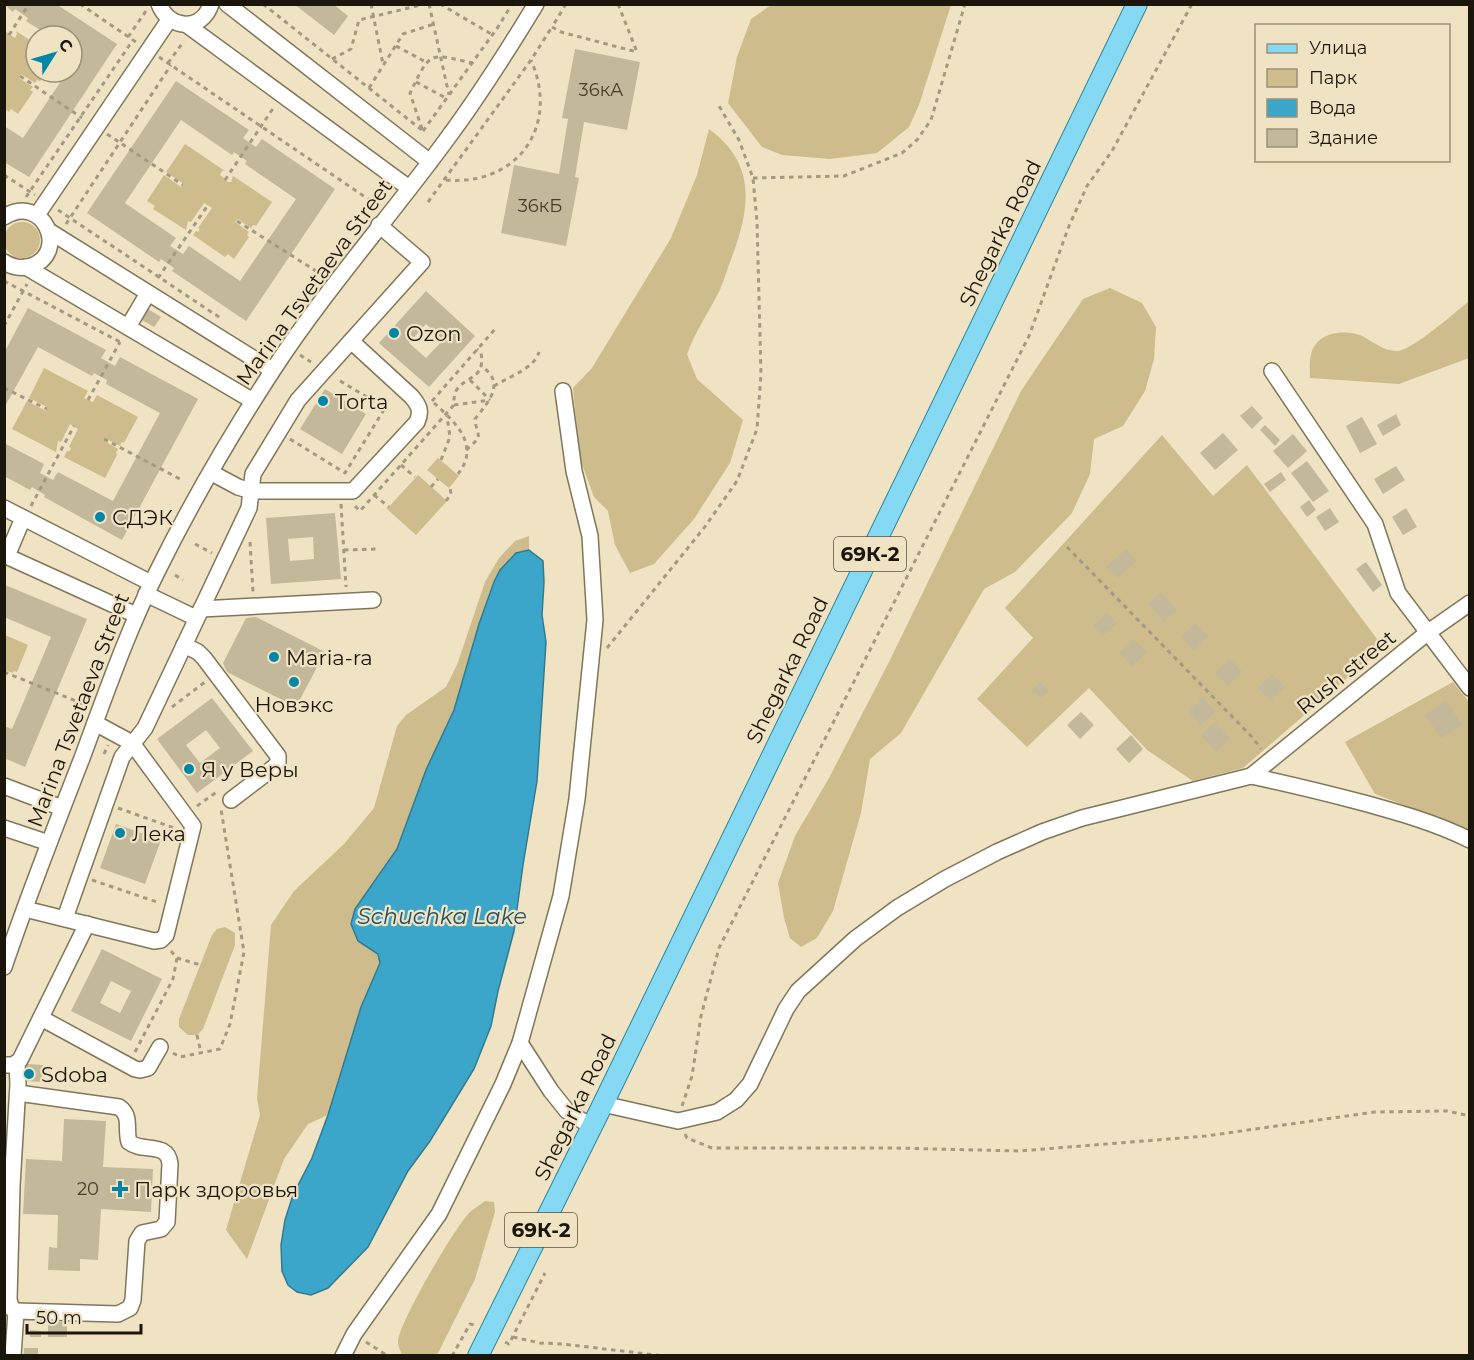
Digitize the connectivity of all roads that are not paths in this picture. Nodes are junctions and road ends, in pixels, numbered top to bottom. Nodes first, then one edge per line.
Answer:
1 (211, 4) edge
2 (226, 4) edge
3 (536, 4) edge
4 (1137, 4) edge
5 (157, 5) edge
6 (169, 20) junction
7 (190, 27) junction
8 (430, 162) junction
9 (409, 188) junction
10 (11, 210) edge
11 (37, 215) junction
12 (379, 225) junction
13 (53, 233) junction
14 (5, 264) edge
15 (30, 270) junction
16 (148, 293) junction
17 (128, 327) junction
18 (351, 341) junction
19 (272, 370) junction
20 (1272, 371) dead end
21 (563, 391) dead end
22 (253, 401) junction
23 (212, 473) junction
24 (251, 491) junction
25 (4, 508) edge
26 (23, 518) junction
27 (6, 555) edge
28 (149, 589) junction
29 (373, 600) dead end
30 (1470, 603) edge
31 (199, 614) junction
32 (136, 615) junction
33 (1427, 633) junction
34 (184, 645) junction
35 (1470, 688) edge
36 (97, 717) junction
37 (132, 743) junction
38 (1251, 776) junction
39 (4, 786) edge
40 (224, 796) road end
41 (62, 808) junction
42 (4, 828) edge
43 (1470, 840) edge
44 (49, 843) junction
45 (25, 909) junction
46 (64, 918) junction
47 (87, 924) junction
48 (4, 967) edge
49 (41, 1018) junction
50 (520, 1043) junction
51 (160, 1047) road end
52 (11, 1064) edge
53 (18, 1093) junction
54 (603, 1104) junction
55 (592, 1127) junction
56 (16, 1311) junction
57 (13, 1356) edge
58 (343, 1356) edge
59 (478, 1356) edge

1 - 7 street
2 - 8 street
3 - 8 street, Marina Tsvetaeva Street
4 - 54 main road, Shegarka Road / 69К-2
5 - 6 street
6 - 7 street
6 - 11 street
7 - 9 street
8 - 9 street, Marina Tsvetaeva Street
9 - 12 street, Marina Tsvetaeva Street
10 - 11 street
11 - 13 street
12 - 18 street
12 - 19 street, Marina Tsvetaeva Street
13 - 15 street
13 - 16 street
14 - 15 street
15 - 17 street
16 - 17 street
16 - 19 street
17 - 22 street
18 - 24 street
18 - 24 street
19 - 22 street, Marina Tsvetaeva Street
20 - 33 street
21 - 50 street
22 - 23 street, Marina Tsvetaeva Street
23 - 24 street
23 - 28 street, Marina Tsvetaeva Street
24 - 31 street
25 - 26 street
26 - 27 street
26 - 28 street
27 - 32 street
28 - 31 street
28 - 32 street, Marina Tsvetaeva Street
29 - 31 street
30 - 33 street, Rush street
31 - 34 street
32 - 36 street, Marina Tsvetaeva Street
33 - 35 street
33 - 38 street, Rush street
34 - 37 street
34 - 40 street
36 - 37 street
36 - 41 street, Marina Tsvetaeva Street
37 - 46 street
37 - 47 street
38 - 43 street
38 - 54 street
39 - 41 street
41 - 44 street, Marina Tsvetaeva Street
42 - 44 street
44 - 45 street, Marina Tsvetaeva Street
45 - 46 street
45 - 48 street, Marina Tsvetaeva Street
46 - 47 street
47 - 49 street
49 - 51 street
49 - 52 street
50 - 55 street
50 - 58 street
52 - 53 street
53 - 56 street
53 - 56 street
54 - 55 main road, Shegarka Road / 69К-2
55 - 59 main road, Shegarka Road / 69К-2
56 - 57 street

